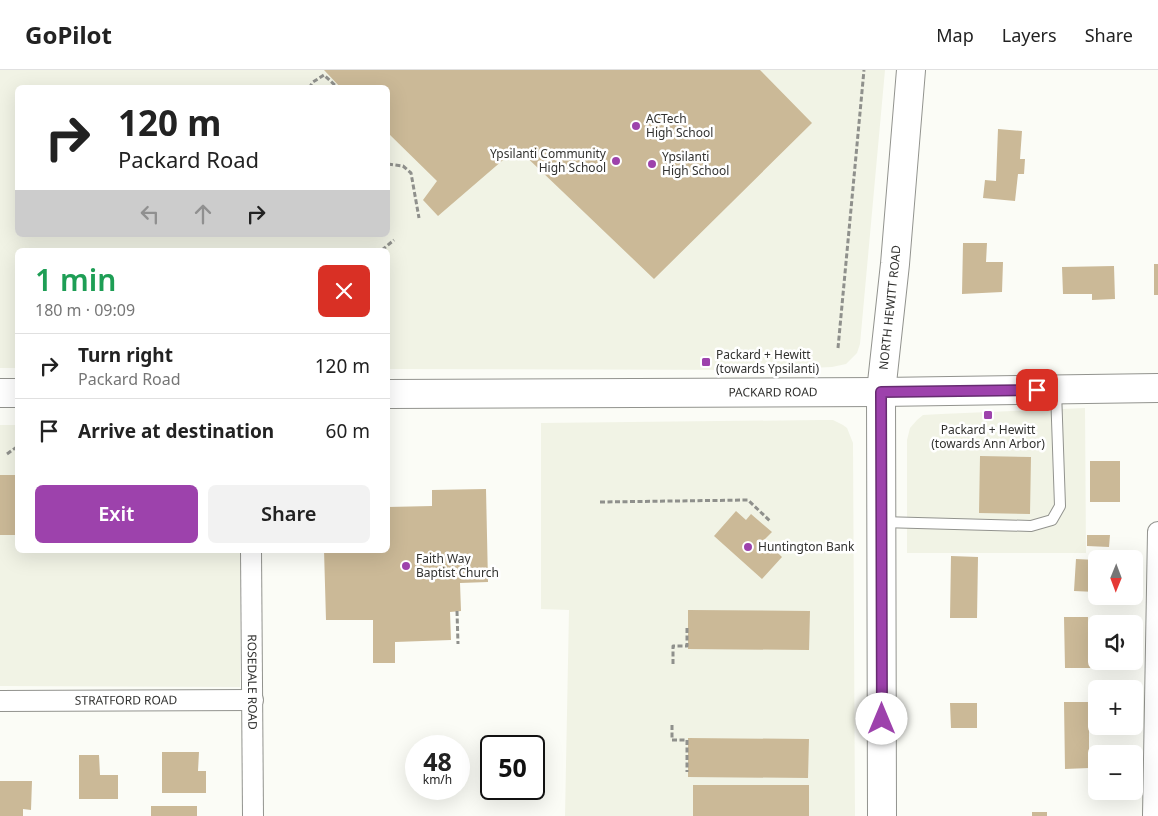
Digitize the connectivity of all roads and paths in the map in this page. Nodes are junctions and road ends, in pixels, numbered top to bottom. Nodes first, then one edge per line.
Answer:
1 (864, 70) edge
2 (911, 70) edge
3 (311, 85) edge
4 (335, 85) edge
5 (390, 164) edge
6 (419, 218) dead end
7 (394, 240) dead end
8 (384, 248) edge
9 (838, 348) dead end
10 (1158, 388) edge
11 (1056, 390) junction
12 (881, 392) junction
13 (0, 393) edge
14 (15, 393) edge
15 (390, 394) edge
16 (15, 448) edge
17 (7, 454) dead end
18 (600, 502) dead end
19 (771, 522) dead end
20 (881, 522) junction
21 (1158, 532) edge
22 (251, 553) edge
23 (457, 612) dead end
24 (687, 627) dead end
25 (458, 644) dead end
26 (672, 664) dead end
27 (253, 700) junction
28 (0, 701) edge
29 (672, 724) dead end
30 (687, 772) dead end
31 (253, 816) edge
32 (882, 816) edge
33 (1153, 816) edge

1 - 9 path
2 - 12 main road, NORTH HEWITT ROAD
3 - 4 path
5 - 6 path
7 - 8 path
10 - 11 main road, PACKARD ROAD
11 - 12 main road, PACKARD ROAD
11 - 20 lane
12 - 15 main road, PACKARD ROAD
12 - 20 main road, NORTH HEWITT ROAD
13 - 14 main road
16 - 17 path
18 - 19 path
20 - 32 main road, NORTH HEWITT ROAD
21 - 33 street
22 - 27 street, ROSEDALE ROAD
23 - 25 path
24 - 26 path
27 - 28 street, STRATFORD ROAD
27 - 31 street, ROSEDALE ROAD
29 - 30 path

